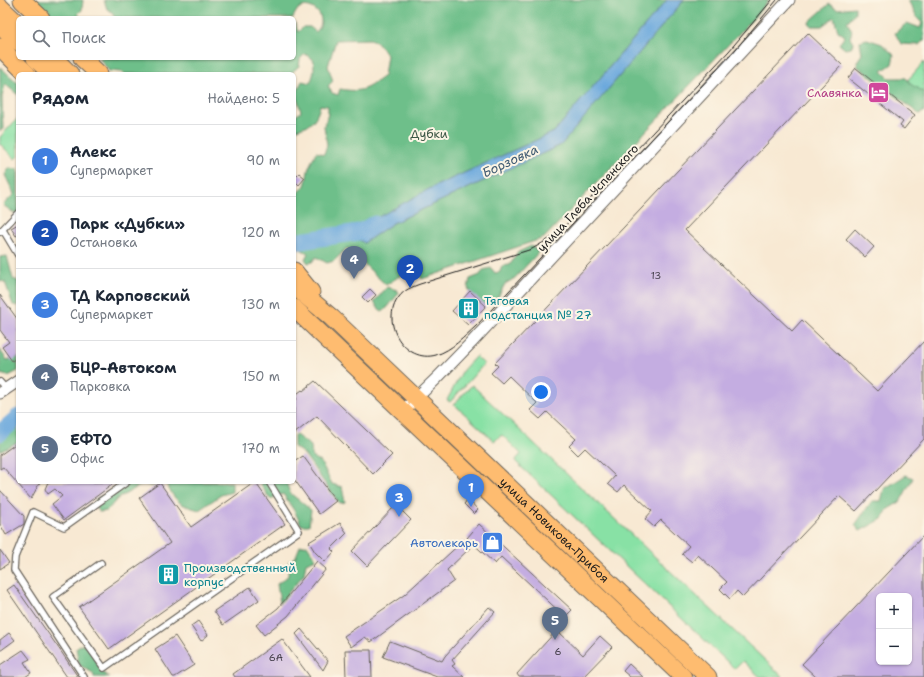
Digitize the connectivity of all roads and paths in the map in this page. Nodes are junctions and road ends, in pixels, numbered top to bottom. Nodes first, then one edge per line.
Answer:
1 (22, 0) edge
2 (789, 0) edge
3 (0, 7) edge
4 (39, 16) edge
5 (16, 22) edge
6 (0, 26) edge
7 (16, 40) edge
8 (0, 47) edge
9 (37, 60) edge
10 (56, 60) edge
11 (84, 60) edge
12 (25, 72) edge
13 (49, 72) edge
14 (68, 72) edge
15 (97, 72) edge
16 (16, 215) edge
17 (2, 231) edge
18 (16, 252) edge
19 (296, 273) edge
20 (296, 288) edge
21 (296, 310) edge
22 (332, 318) junction
23 (16, 382) edge
24 (2, 388) edge
25 (416, 398) junction
26 (402, 411) junction
27 (125, 484) edge
28 (271, 484) edge
29 (101, 563) dead end
30 (84, 677) edge
31 (684, 677) edge
32 (708, 677) edge

1 - 4 main road
2 - 25 street, улица Глеба Успенского
3 - 5 main road
6 - 7 main road
8 - 12 main road
9 - 13 main road
10 - 14 main road
11 - 15 main road
16 - 17 lane
17 - 18 lane
19 - 22 main road
20 - 22 main road, улица Новикова-Прибоя
21 - 26 main road, улица Новикова-Прибоя
22 - 25 main road, улица Новикова-Прибоя
23 - 24 street
25 - 26 street, улица Глеба Успенского
25 - 32 main road, улица Новикова-Прибоя
26 - 31 main road, улица Новикова-Прибоя
27 - 30 lane
28 - 29 lane

